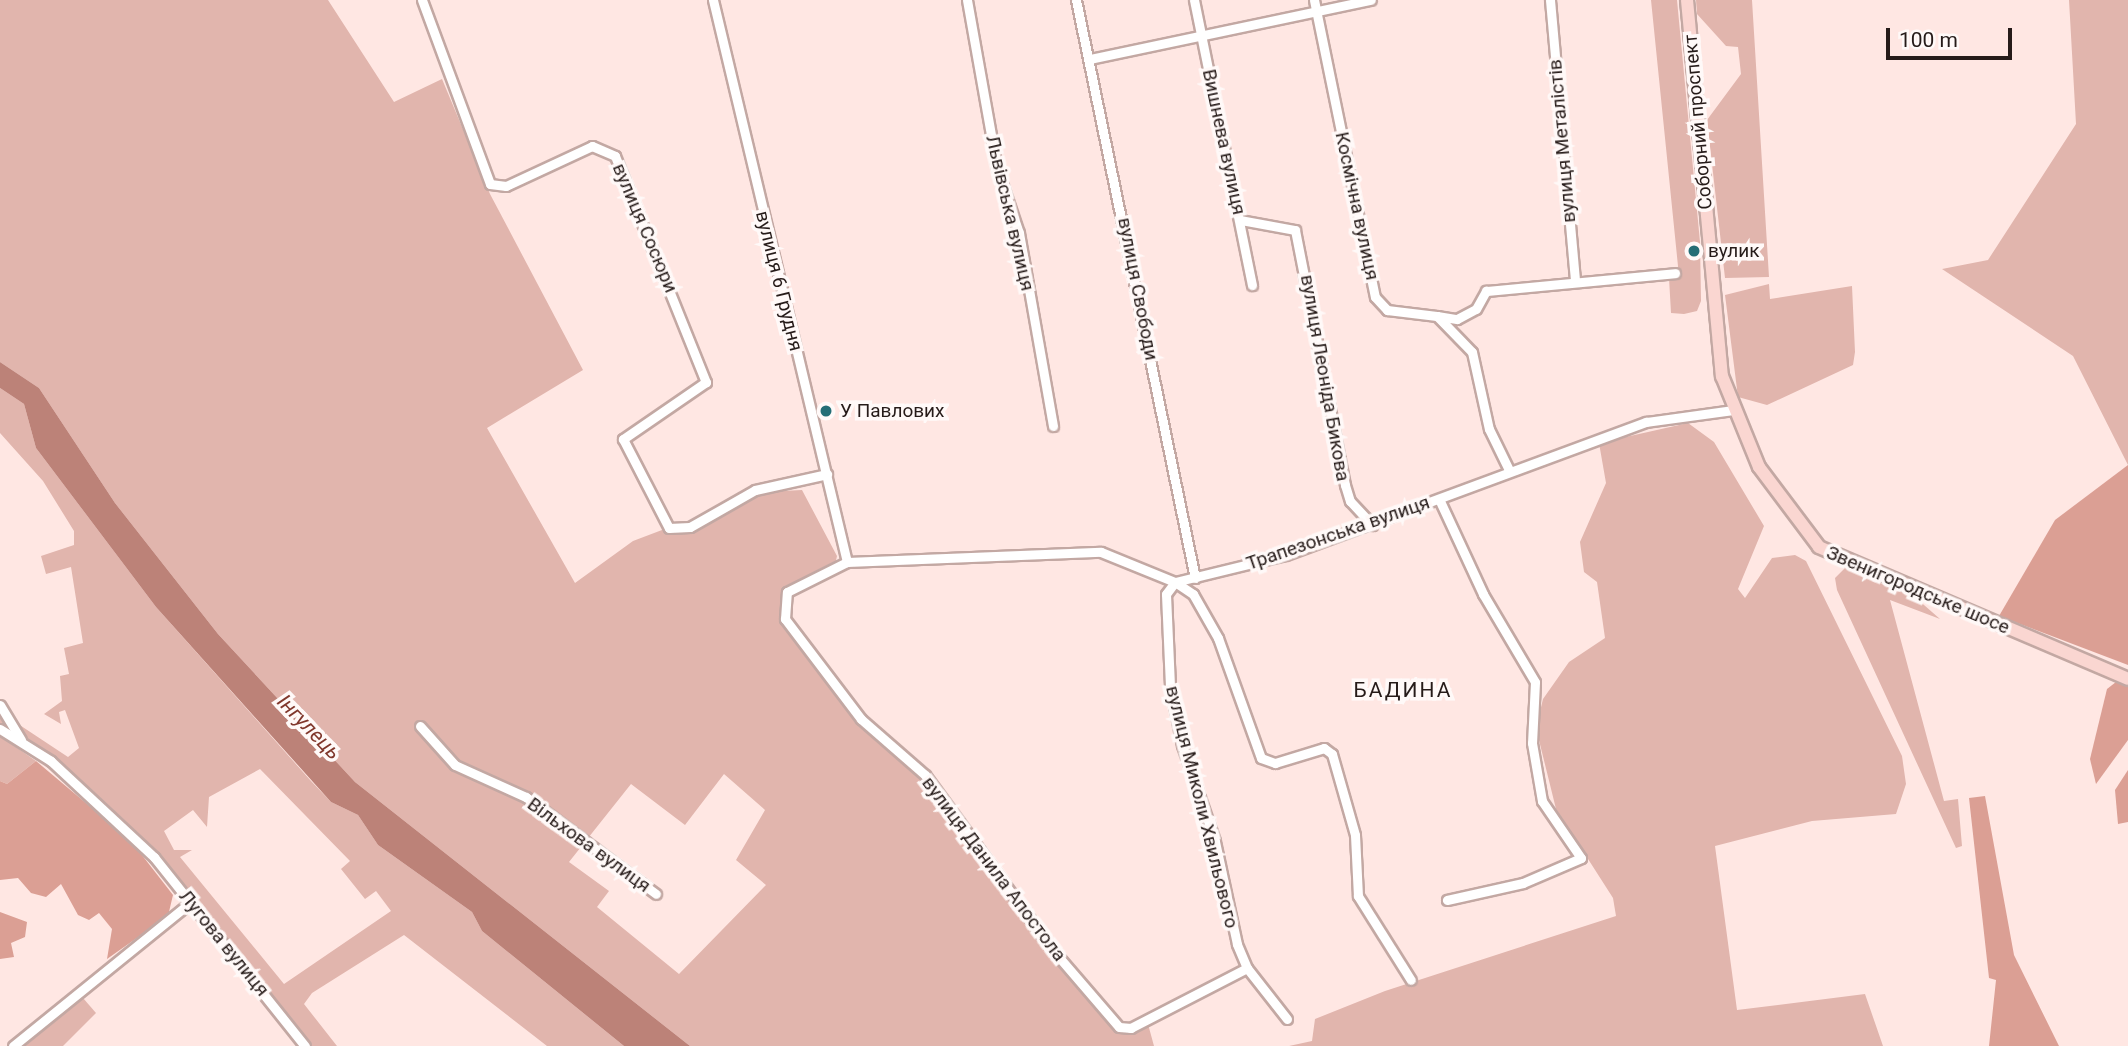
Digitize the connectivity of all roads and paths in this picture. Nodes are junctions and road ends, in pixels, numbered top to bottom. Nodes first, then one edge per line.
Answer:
1 (422, 0) edge
2 (713, 0) edge
3 (967, 0) edge
4 (1076, 0) edge
5 (1194, 0) edge
6 (1371, 0) edge
7 (1550, 0) edge
8 (1687, 0) edge
9 (1315, 5) edge
10 (1201, 35) junction
11 (1090, 59) junction
12 (1240, 220) junction
13 (1675, 273) dead end
14 (1575, 281) junction
15 (1252, 285) dead end
16 (1437, 316) junction
17 (1734, 410) junction
18 (1053, 426) dead end
19 (1509, 470) junction
20 (827, 474) junction
21 (1439, 499) junction
22 (1372, 525) junction
23 (846, 562) junction
24 (1195, 578) junction
25 (1175, 582) junction
26 (2128, 678) edge
27 (0, 705) edge
28 (420, 726) dead end
29 (0, 729) edge
30 (23, 743) junction
31 (656, 894) dead end
32 (1447, 900) dead end
33 (191, 902) junction
34 (1247, 968) junction
35 (1411, 979) dead end
36 (1287, 1019) dead end
37 (13, 1046) edge
38 (305, 1046) edge

1 - 20 street, вулиця Сосюри
2 - 20 street, вулиця 6 Грудня
3 - 18 street, Львівська вулиця
4 - 11 street, вулиця Свободи
5 - 10 street, Вишнева вулиця
6 - 9 street
7 - 14 street, вулиця Металістів
8 - 17 main road, Соборний проспект
9 - 10 street
9 - 16 street, Космічна вулиця
10 - 11 street
10 - 12 street, Вишнева вулиця
11 - 24 street, вулиця Свободи
12 - 15 street, Вишнева вулиця
12 - 22 street, вулиця Леоніда Бикова
13 - 14 street
14 - 16 street, Космічна вулиця
16 - 19 street
17 - 19 street, Трапезонська вулиця
17 - 26 main road, Звенигородське шосе
19 - 21 street, Трапезонська вулиця
20 - 23 street, вулиця 6 Грудня
21 - 22 street, Трапезонська вулиця
21 - 32 street
22 - 24 street, Трапезонська вулиця
23 - 25 street
23 - 34 street, вулиця Данила Апостола
24 - 25 street, Трапезонська вулиця
25 - 34 street, вулиця Миколи Хвильового
25 - 35 street
27 - 30 street
28 - 31 street, Вільхова вулиця
29 - 30 street
30 - 33 street, Лугова вулиця
33 - 37 street
33 - 38 street, Лугова вулиця
34 - 36 street, вулиця Миколи Хвильового

